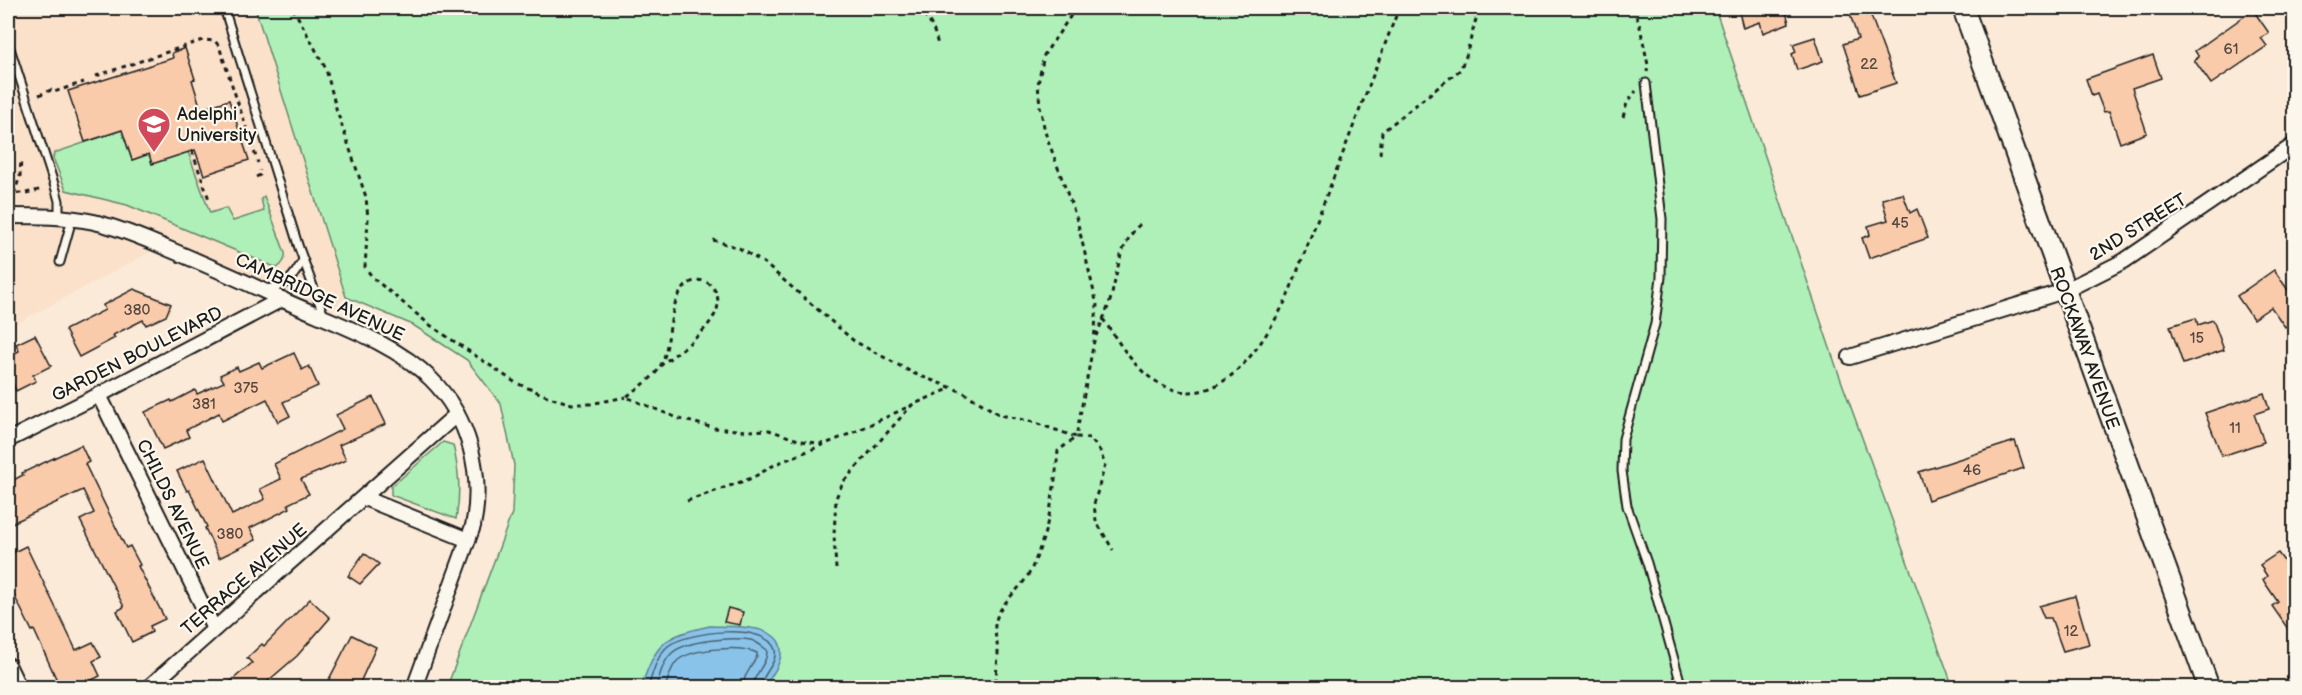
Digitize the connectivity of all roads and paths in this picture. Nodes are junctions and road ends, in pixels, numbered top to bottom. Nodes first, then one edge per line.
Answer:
1 (224, 8) edge
2 (293, 8) edge
3 (918, 8) edge
4 (1076, 8) edge
5 (1399, 8) edge
6 (1479, 8) edge
7 (1632, 8) edge
8 (1963, 8) edge
9 (8, 42) edge
10 (938, 46) dead end
11 (96, 76) dead end
12 (84, 82) dead end
13 (1646, 83) junction
14 (39, 96) dead end
15 (1623, 117) dead end
16 (2295, 145) edge
17 (192, 151) dead end
18 (1380, 154) dead end
19 (21, 159) dead end
20 (256, 177) dead end
21 (43, 189) dead end
22 (8, 194) edge
23 (14, 194) junction
24 (210, 202) dead end
25 (8, 216) edge
26 (65, 218) junction
27 (1142, 223) dead end
28 (713, 240) dead end
29 (303, 260) junction
30 (60, 262) dead end
31 (261, 289) junction
32 (2064, 291) junction
33 (282, 299) junction
34 (325, 319) junction
35 (1103, 319) junction
36 (1094, 341) junction
37 (1850, 357) dead end
38 (660, 366) junction
39 (950, 388) junction
40 (99, 395) junction
41 (626, 397) junction
42 (912, 405) junction
43 (457, 414) junction
44 (1076, 437) junction
45 (8, 440) edge
46 (824, 444) junction
47 (364, 498) junction
48 (687, 501) dead end
49 (468, 540) junction
50 (1113, 550) dead end
51 (836, 569) dead end
52 (214, 629) junction
53 (8, 664) edge
54 (996, 680) dead end
55 (19, 687) edge
56 (148, 687) edge
57 (414, 687) edge
58 (1682, 687) edge
59 (2210, 687) edge

1 - 29 lane
2 - 41 path
3 - 10 path
4 - 36 path
5 - 35 path
6 - 18 path
7 - 13 path
8 - 32 main road, ROCKAWAY AVENUE
9 - 26 lane
11 - 20 path
12 - 14 path
13 - 15 path
13 - 58 lane
16 - 32 street, 2ND STREET
17 - 24 path
19 - 23 path
21 - 23 path
22 - 23 path
25 - 26 street, CAMBRIDGE AVENUE
26 - 30 lane
26 - 31 street, CAMBRIDGE AVENUE
27 - 35 path
28 - 39 path
29 - 31 lane
29 - 34 lane
31 - 33 street, CAMBRIDGE AVENUE
32 - 37 street, 2ND STREET
32 - 59 main road, ROCKAWAY AVENUE
33 - 34 street, CAMBRIDGE AVENUE
33 - 40 street, GARDEN BOULEVARD
34 - 43 street, CAMBRIDGE AVENUE
35 - 36 path
36 - 44 path
38 - 38 path
38 - 41 path
39 - 42 path
39 - 44 path
40 - 45 street, GARDEN BOULEVARD
40 - 52 street, CHILDS AVENUE
41 - 46 path
42 - 46 path
42 - 51 path
43 - 47 street, TERRACE AVENUE
43 - 49 street, CAMBRIDGE AVENUE
44 - 50 path
44 - 54 path
46 - 48 path
47 - 49 street
47 - 52 street, TERRACE AVENUE
49 - 57 street, CAMBRIDGE AVENUE
52 - 56 street, TERRACE AVENUE
53 - 55 street

